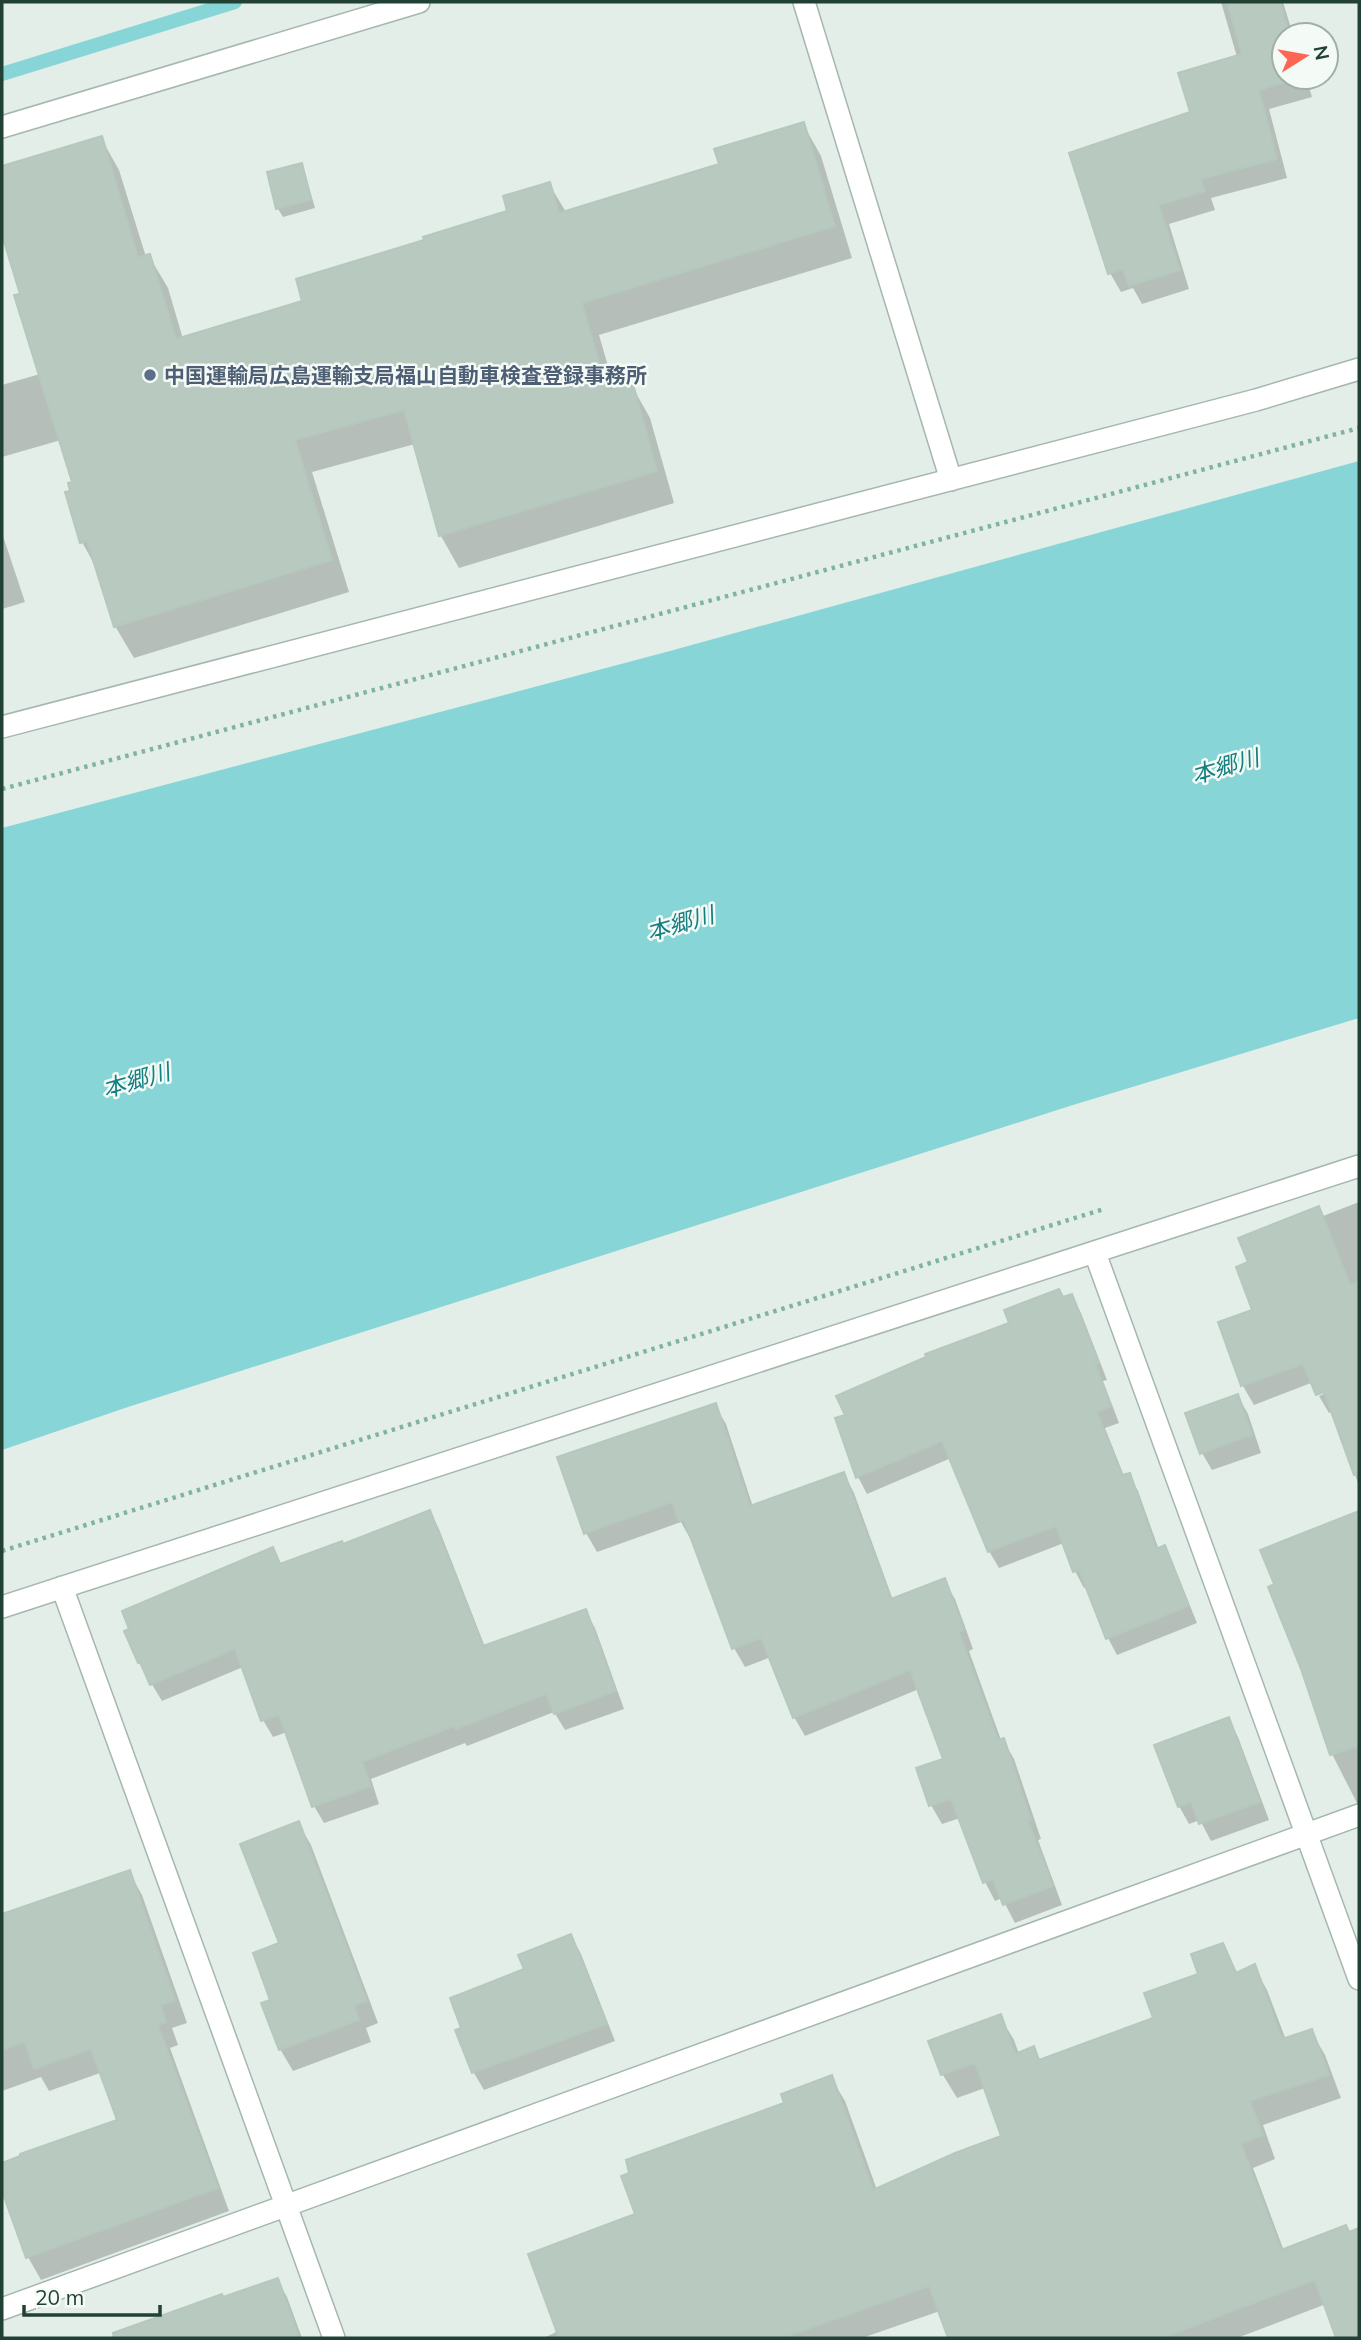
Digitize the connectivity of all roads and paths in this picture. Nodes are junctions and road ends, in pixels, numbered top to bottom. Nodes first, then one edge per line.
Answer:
1 (419, 2) edge
2 (804, 2) edge
3 (2, 127) edge
4 (1359, 369) edge
5 (1359, 428) edge
6 (951, 480) junction
7 (2, 727) edge
8 (2, 789) edge
9 (1359, 1166) edge
10 (1115, 1206) dead end
11 (1095, 1253) junction
12 (2, 1551) edge
13 (62, 1587) junction
14 (2, 1607) edge
15 (1359, 1815) edge
16 (1307, 1833) junction
17 (1359, 1979) edge
18 (286, 2205) junction
19 (2, 2309) edge
20 (334, 2338) edge

1 - 3 street
2 - 6 street
4 - 6 street
5 - 8 path
6 - 7 street
9 - 11 street
10 - 12 path
11 - 13 street
11 - 16 street
13 - 14 street
13 - 18 street
15 - 16 street
16 - 17 street
16 - 18 street
18 - 19 street
18 - 20 street

